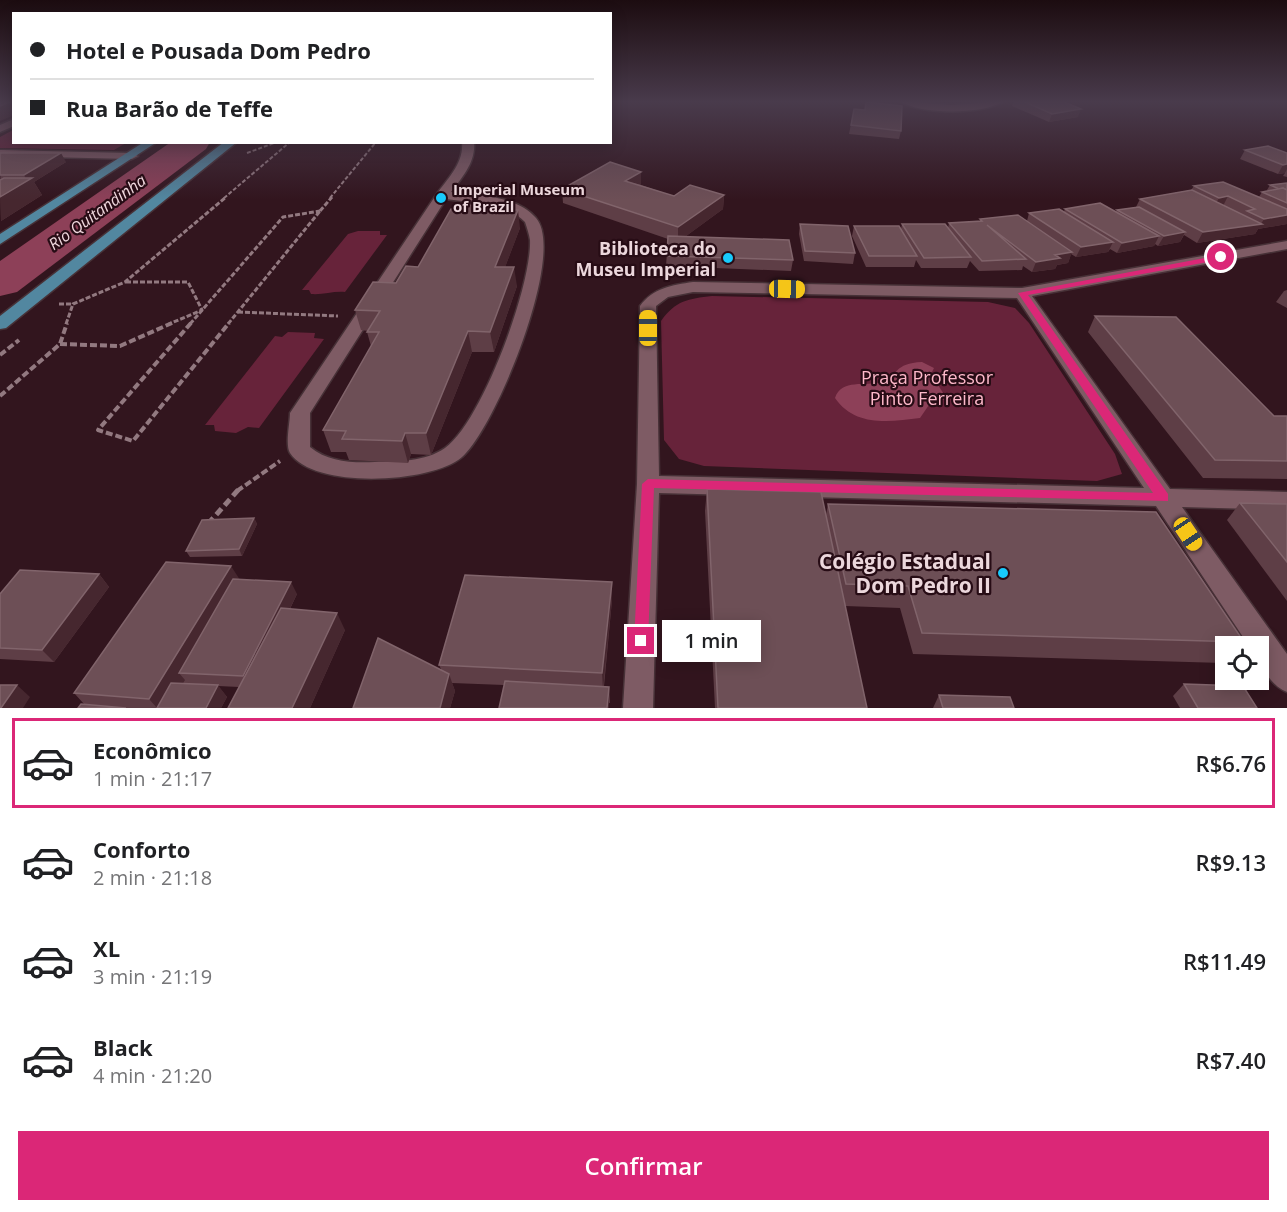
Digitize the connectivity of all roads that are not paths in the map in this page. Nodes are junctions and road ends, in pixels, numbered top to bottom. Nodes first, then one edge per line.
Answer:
1 (149, 144) edge
2 (229, 144) edge
3 (468, 144) edge
4 (0, 153) edge
5 (132, 156) junction
6 (442, 195) junction
7 (1, 238) edge
8 (1287, 245) edge
9 (1022, 293) junction
10 (0, 324) edge
11 (648, 484) junction
12 (1163, 498) junction
13 (1287, 501) edge
14 (1287, 678) edge
15 (638, 708) edge

1 - 5 main road
2 - 10 main road
3 - 6 street
4 - 5 street
5 - 7 main road
6 - 6 street
8 - 9 street
9 - 11 street
9 - 12 street
11 - 12 street
11 - 15 street
12 - 13 street
12 - 14 street

